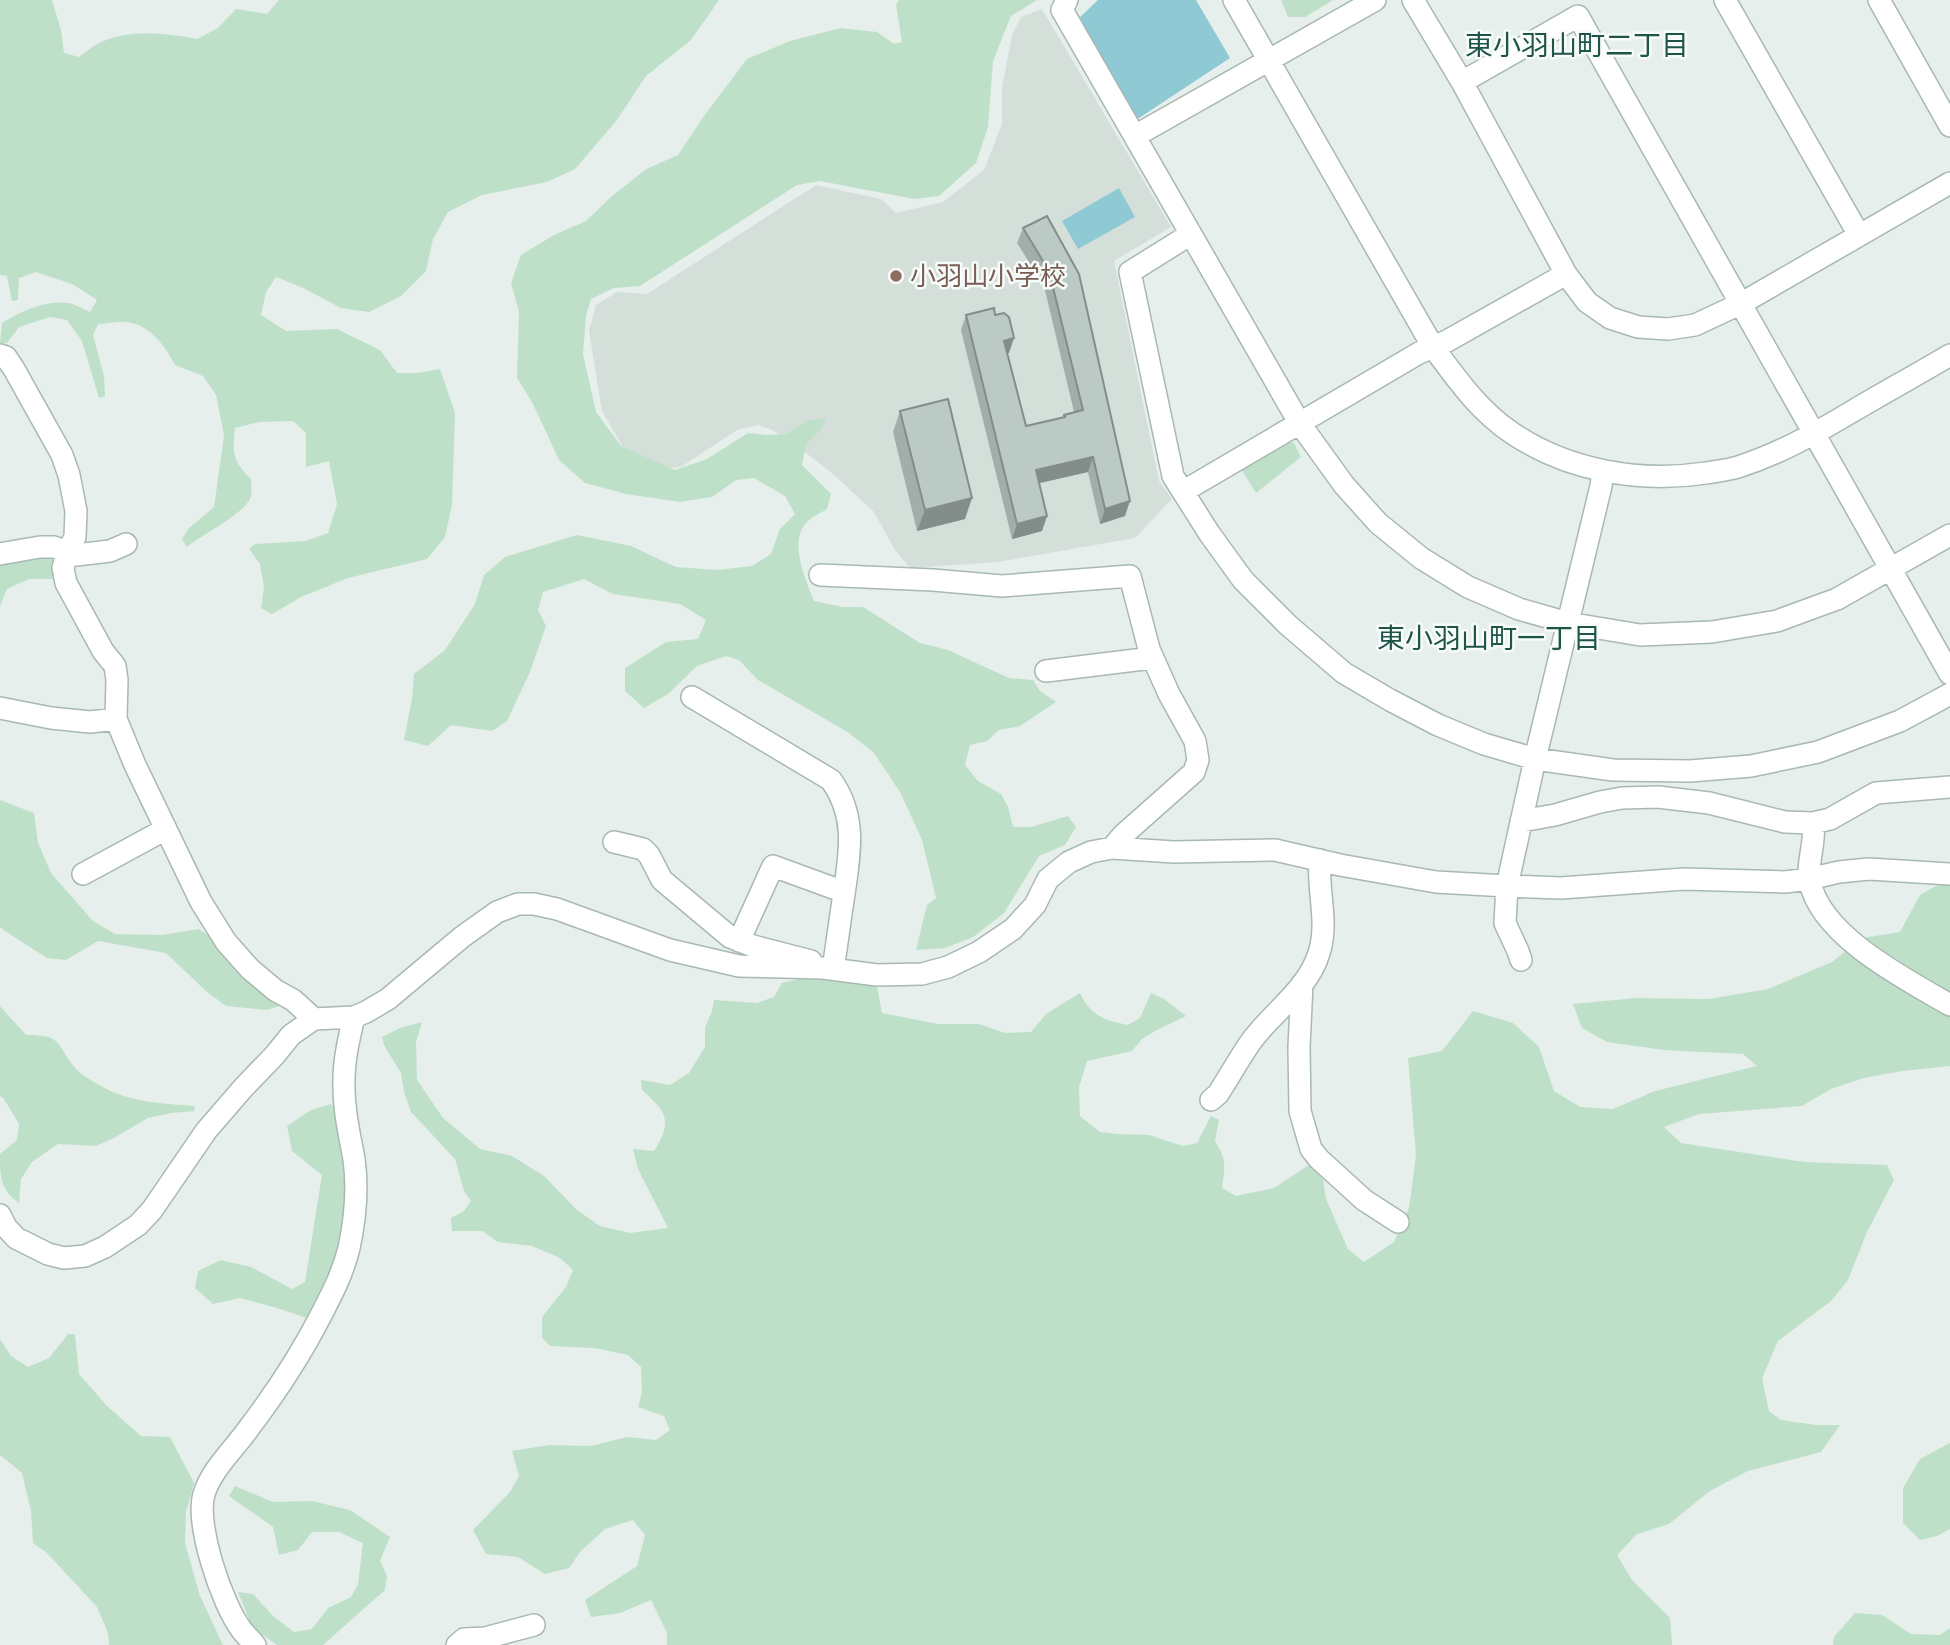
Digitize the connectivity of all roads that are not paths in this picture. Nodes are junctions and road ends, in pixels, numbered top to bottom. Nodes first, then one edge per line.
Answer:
1 (1067, 0) edge
2 (1234, 0) edge
3 (1374, 0) edge
4 (1413, 0) edge
5 (1725, 0) edge
6 (1879, 0) edge
7 (1269, 61) junction
8 (1462, 82) junction
9 (1950, 126) edge
10 (1135, 136) junction
11 (1950, 183) edge
12 (1191, 234) junction
13 (1858, 235) junction
14 (1566, 274) junction
15 (1742, 303) junction
16 (1433, 347) junction
17 (0, 355) edge
18 (1950, 355) edge
19 (1300, 424) junction
20 (1814, 434) junction
21 (1603, 471) junction
22 (1184, 491) junction
23 (1950, 535) edge
24 (125, 544) dead end
25 (67, 553) junction
26 (0, 554) edge
27 (1890, 569) junction
28 (820, 575) dead end
29 (1568, 623) junction
30 (1152, 658) junction
31 (1046, 671) dead end
32 (1950, 674) edge
33 (1950, 694) edge
34 (692, 697) dead end
35 (0, 708) edge
36 (116, 719) junction
37 (1535, 759) junction
38 (1950, 787) edge
39 (1521, 821) junction
40 (1813, 822) junction
41 (166, 829) junction
42 (614, 842) dead end
43 (1112, 848) junction
44 (1320, 860) junction
45 (83, 874) dead end
46 (1950, 874) edge
47 (1810, 879) junction
48 (1507, 887) junction
49 (844, 892) junction
50 (739, 941) junction
51 (1521, 960) dead end
52 (833, 969) junction
53 (1302, 984) junction
54 (1950, 1005) edge
55 (354, 1017) junction
56 (314, 1019) junction
57 (1211, 1100) dead end
58 (0, 1215) edge
59 (1398, 1222) dead end
60 (534, 1625) dead end
61 (255, 1645) edge
62 (457, 1645) edge

1 - 10 street
2 - 7 street
3 - 7 street
4 - 8 street
5 - 13 street
6 - 9 street
7 - 10 street
7 - 16 street
8 - 14 street
8 - 15 street
10 - 12 street
11 - 13 street
12 - 19 street
12 - 22 street
13 - 15 street
14 - 15 street
14 - 16 street
15 - 20 street
16 - 19 street
16 - 21 street
17 - 25 street
18 - 20 street
19 - 22 street
19 - 29 street
20 - 21 street
20 - 27 street
21 - 29 street
22 - 37 street
23 - 27 street
24 - 25 street
25 - 26 street
25 - 36 street
27 - 29 street
27 - 32 street
28 - 30 street
29 - 37 street
30 - 31 street
30 - 43 street
33 - 37 street
34 - 49 street
35 - 36 street
36 - 41 street
37 - 39 street
38 - 40 street
39 - 40 street
39 - 48 street
40 - 47 street
41 - 45 street
41 - 56 street
42 - 50 street
43 - 44 street
43 - 52 street
44 - 48 street
44 - 53 street
46 - 47 street
47 - 48 street
47 - 54 street
48 - 51 street
49 - 50 street
49 - 52 street
50 - 52 street
52 - 55 street
53 - 57 street
53 - 59 street
55 - 56 street
55 - 61 street
56 - 58 street
60 - 62 street

